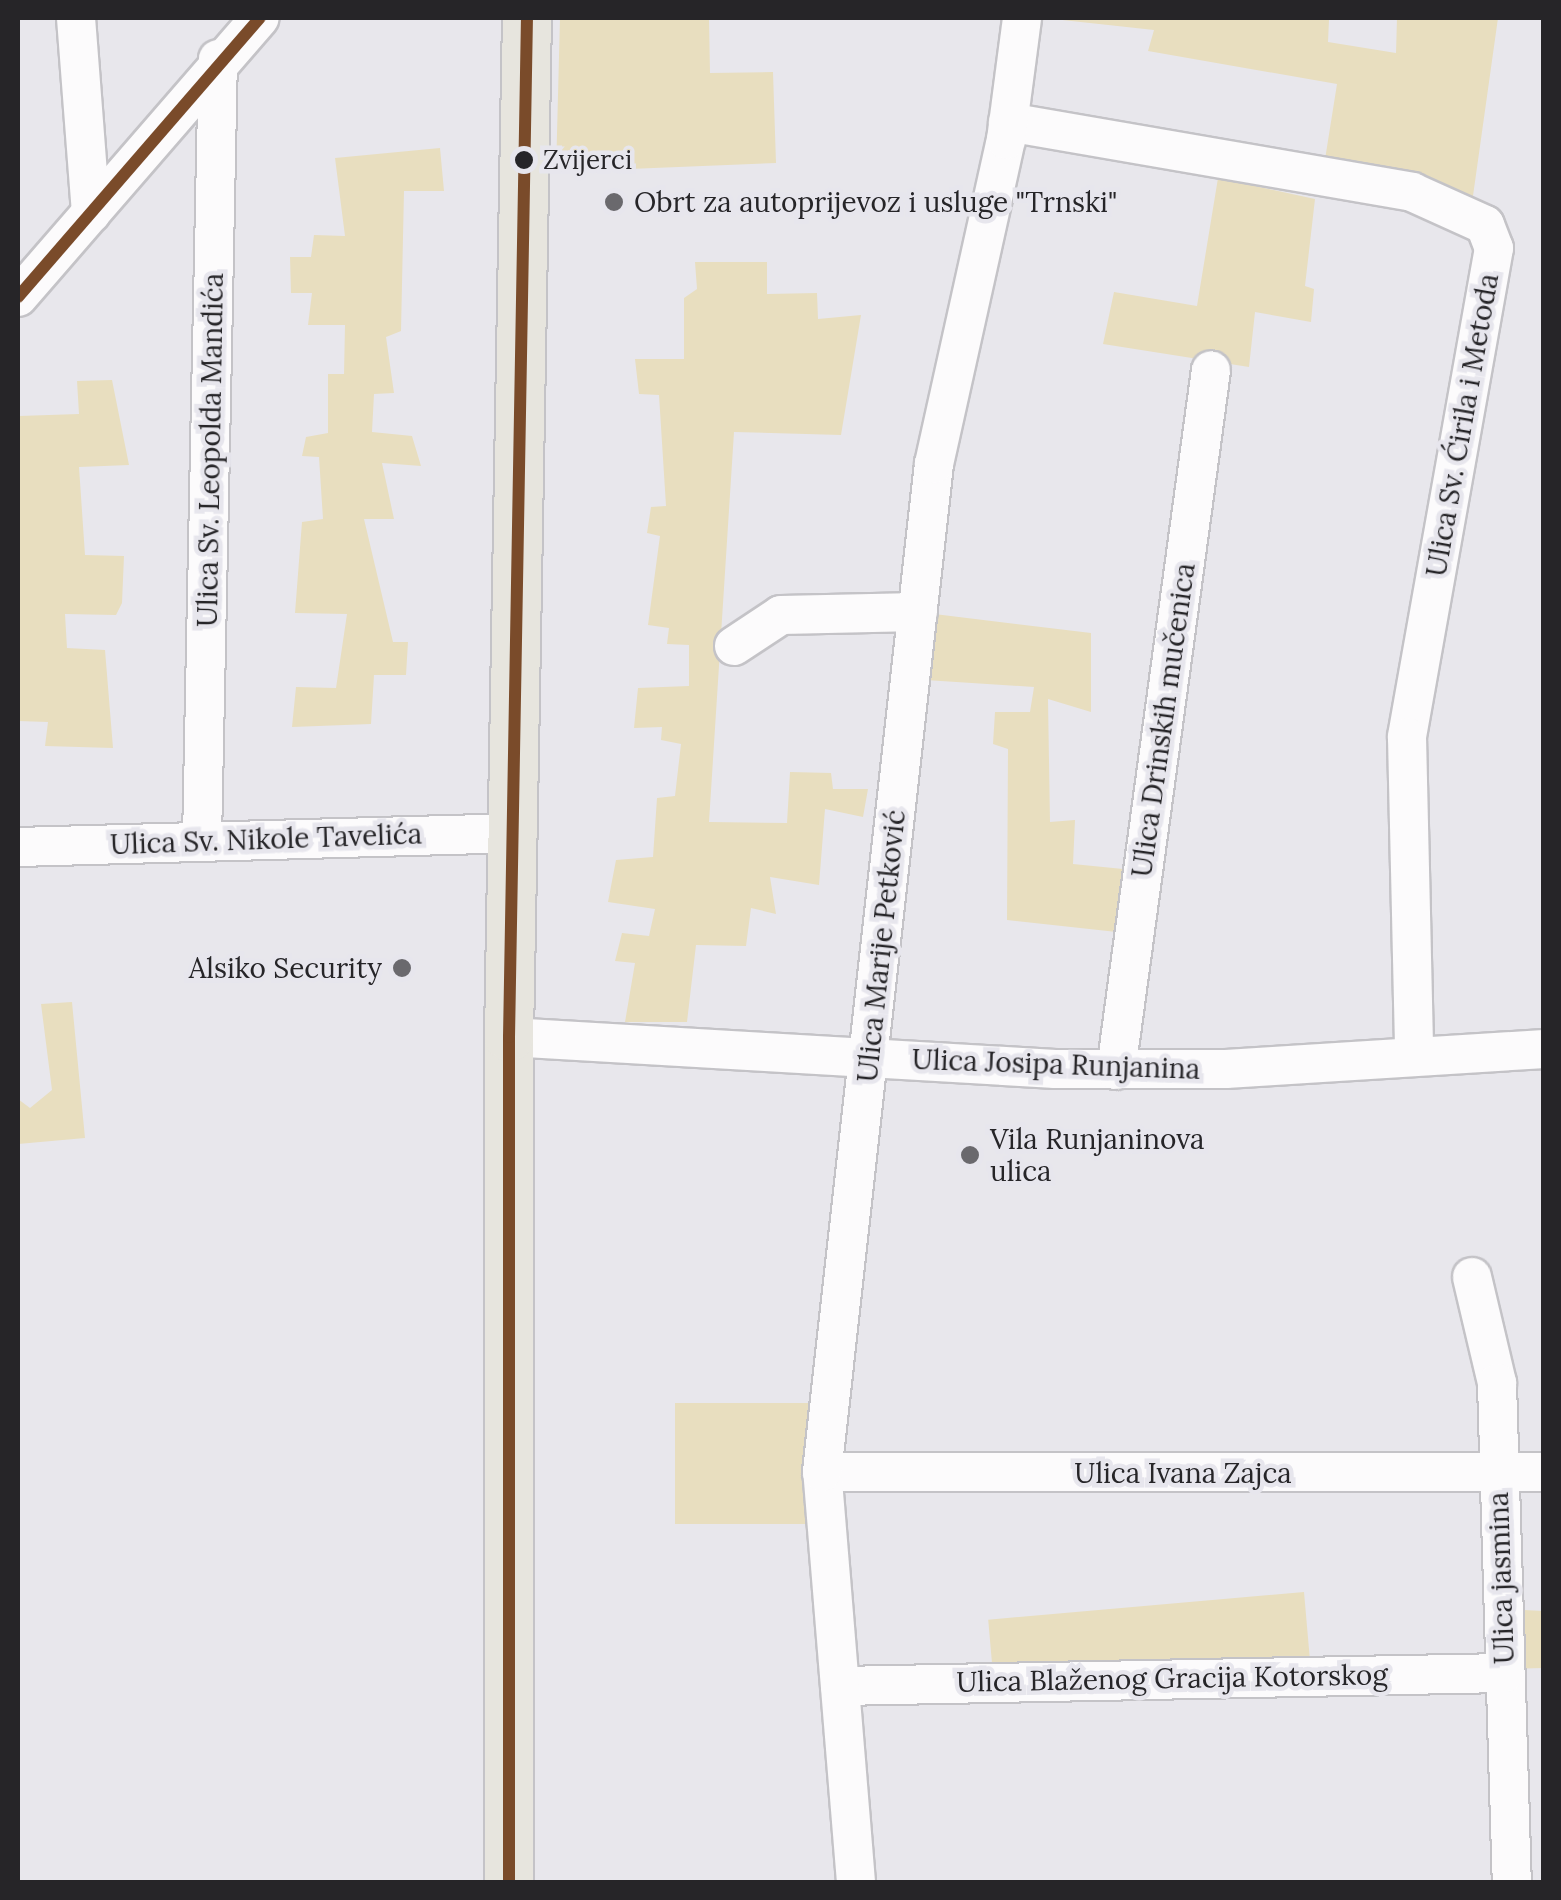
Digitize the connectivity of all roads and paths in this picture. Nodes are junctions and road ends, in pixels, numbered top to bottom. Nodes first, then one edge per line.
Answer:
1 (76, 18) edge
2 (260, 18) edge
3 (527, 18) edge
4 (1022, 18) edge
5 (218, 60) junction
6 (1008, 122) junction
7 (91, 212) junction
8 (18, 296) edge
9 (1210, 370) dead end
10 (918, 612) junction
11 (734, 646) dead end
12 (514, 833) junction
13 (202, 840) junction
14 (18, 847) edge
15 (509, 1037) junction
16 (1544, 1048) edge
17 (1414, 1056) junction
18 (869, 1057) junction
19 (1116, 1070) junction
20 (1472, 1276) dead end
21 (822, 1472) junction
22 (1544, 1472) edge
23 (1498, 1474) junction
24 (1505, 1673) junction
25 (840, 1686) junction
26 (509, 1882) edge
27 (856, 1882) edge
28 (1512, 1882) edge

1 - 7 street
2 - 5 street
3 - 12 main road
4 - 6 street, Ulica Marije Petković
5 - 7 street
5 - 13 street, Ulica Sv. Leopolda Mandića
6 - 10 street, Ulica Marije Petković
6 - 17 street, Ulica Sv. Ćirila i Metoda
7 - 8 street
9 - 19 street, Ulica Drinskih mučenica
10 - 11 street
10 - 18 street, Ulica Marije Petković
12 - 13 street, Ulica Sv. Nikole Tavelića
12 - 15 main road
13 - 14 street, Ulica Sv. Nikole Tavelića
15 - 18 street, Ulica Josipa Runjanina
15 - 26 main road
16 - 17 street, Ulica Josipa Runjanina
17 - 19 street, Ulica Josipa Runjanina
18 - 19 street, Ulica Josipa Runjanina
18 - 21 street, Ulica Marije Petković
20 - 23 street, Ulica jasmina
21 - 23 street, Ulica Ivana Zajca
21 - 25 street, Ulica Marije Petković
22 - 23 street, Ulica Ivana Zajca
23 - 24 street, Ulica jasmina
24 - 25 street, Ulica Blaženog Gracija Kotorskog
24 - 28 street, Ulica jasmina
25 - 27 street, Ulica Marije Petković

